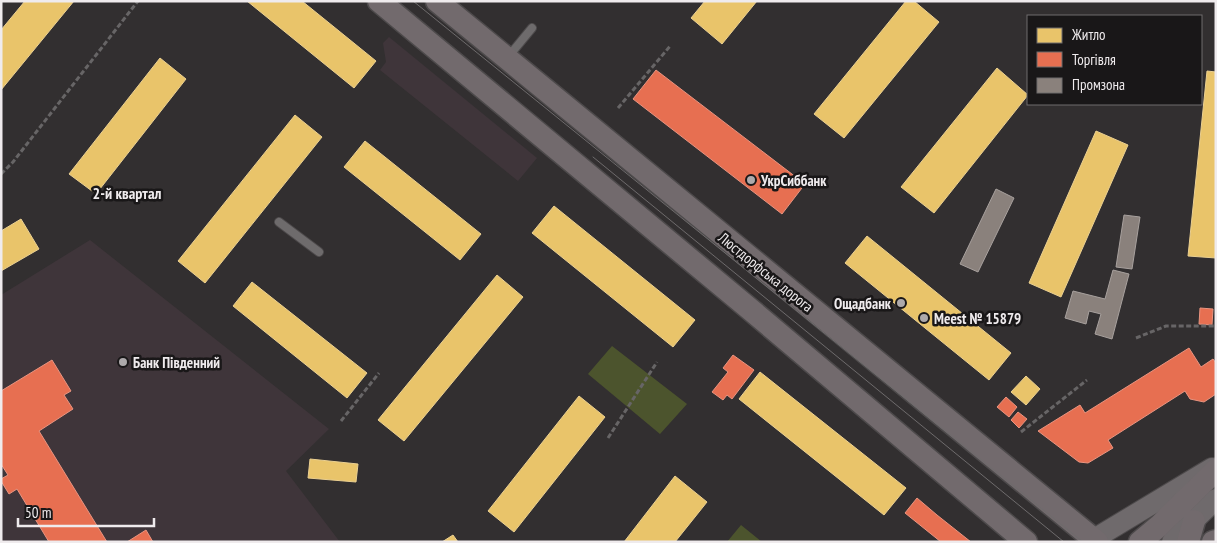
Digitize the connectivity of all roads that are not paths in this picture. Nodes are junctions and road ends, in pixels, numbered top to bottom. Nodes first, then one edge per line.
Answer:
1 (379, 1) edge
2 (437, 1) edge
3 (532, 28) dead end
4 (507, 58) junction
5 (279, 222) dead end
6 (319, 252) dead end
7 (1216, 466) edge
8 (1216, 470) edge
9 (1216, 499) edge
10 (1191, 531) edge
11 (1094, 541) edge
12 (1026, 542) edge
13 (1140, 542) edge
14 (1172, 542) edge

1 - 12 main road
2 - 4 main road, Люстдорфська дорога
3 - 4 lane
4 - 11 main road, Люстдорфська дорога
5 - 6 lane
7 - 11 main road
8 - 13 main road
9 - 10 main road
10 - 14 main road

